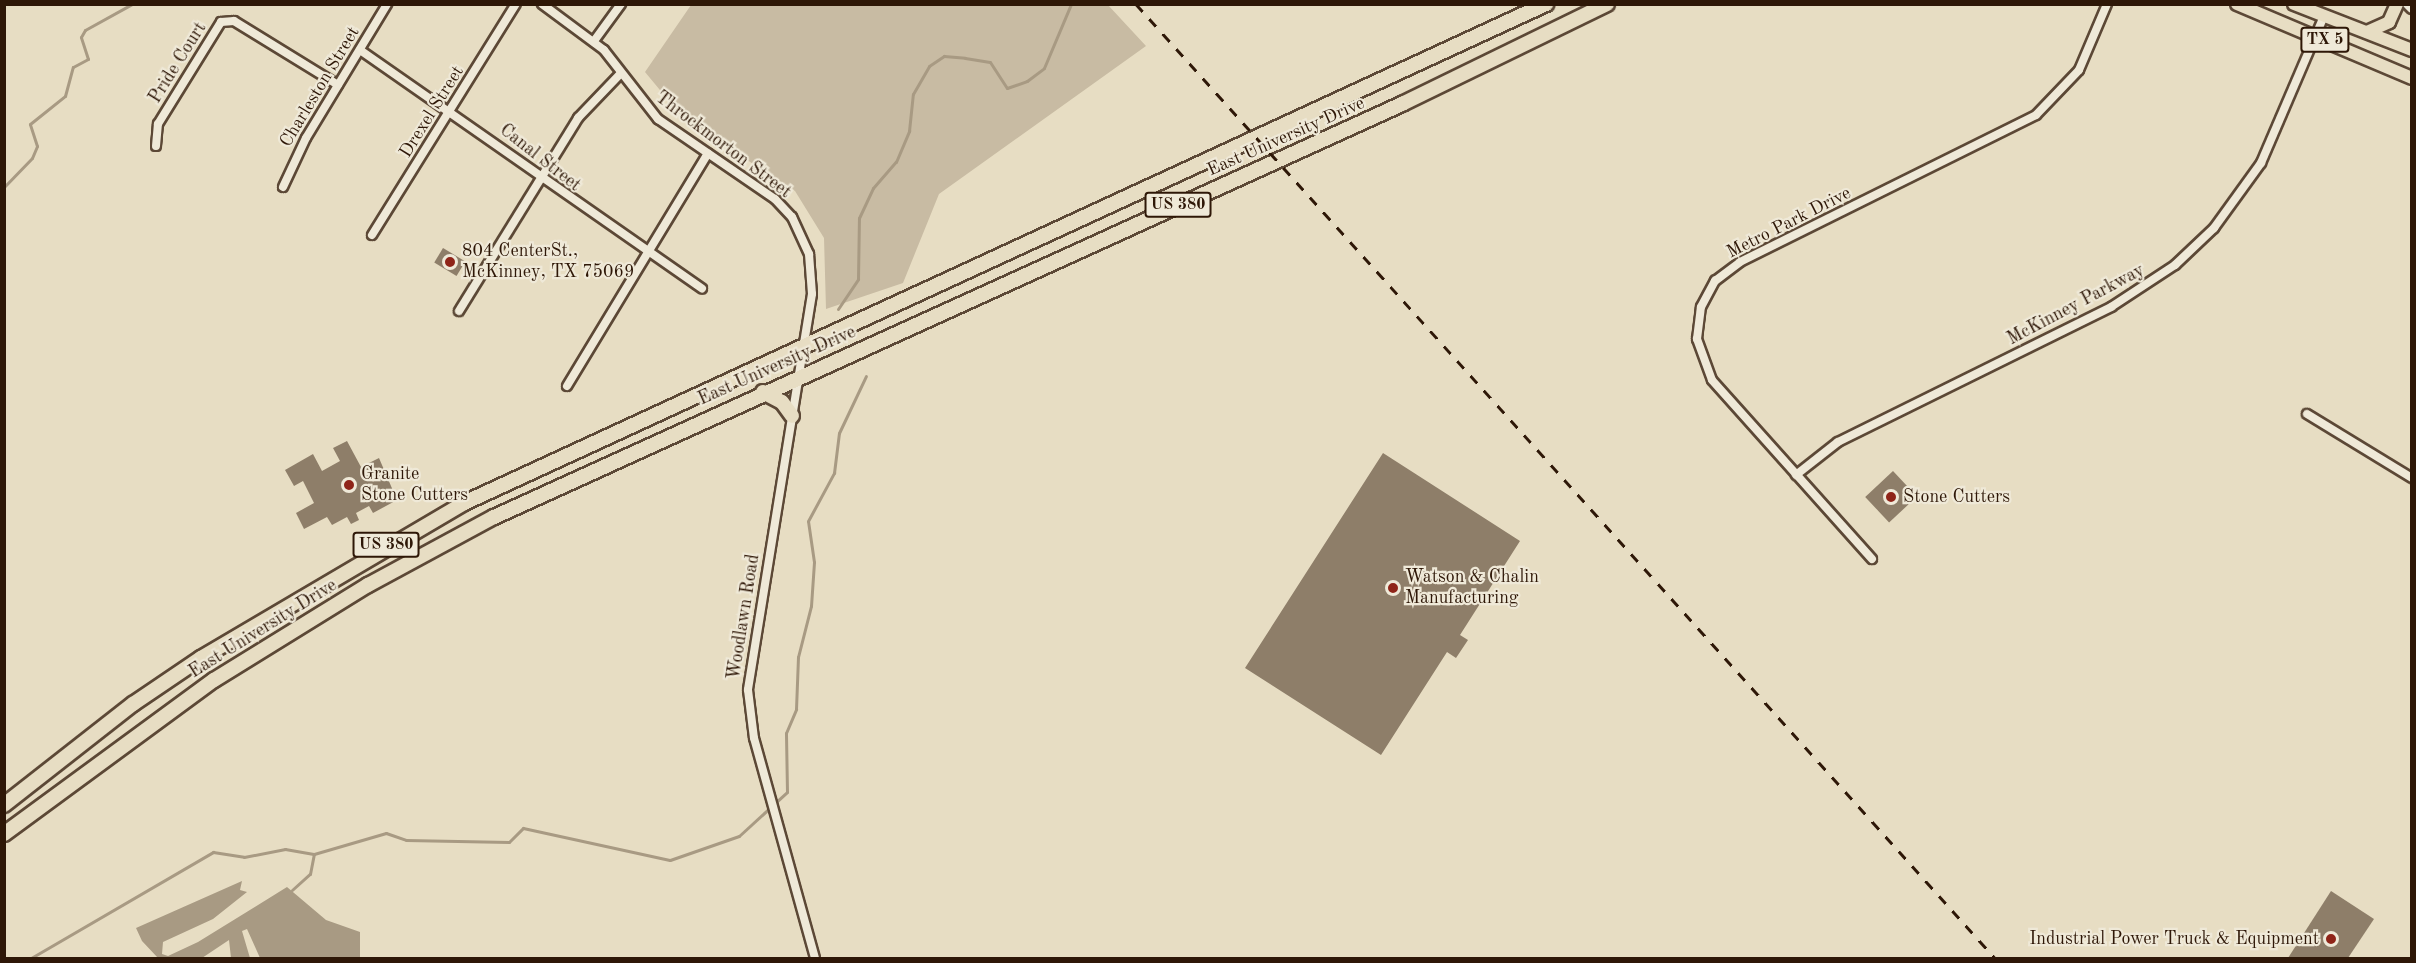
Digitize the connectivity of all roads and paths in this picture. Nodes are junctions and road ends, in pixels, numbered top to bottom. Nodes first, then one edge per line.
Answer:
1 (387, 4) edge
2 (516, 4) edge
3 (542, 4) edge
4 (621, 4) edge
5 (1546, 4) edge
6 (1607, 4) edge
7 (2107, 4) edge
8 (2237, 4) edge
9 (2294, 4) edge
10 (2397, 4) edge
11 (2408, 4) edge
12 (2412, 8) edge
13 (2324, 16) junction
14 (2367, 32) junction
15 (2316, 36) junction
16 (594, 41) junction
17 (360, 50) junction
18 (2412, 50) edge
19 (621, 73) junction
20 (2412, 78) edge
21 (338, 85) junction
22 (451, 112) junction
23 (156, 146) dead end
24 (708, 153) junction
25 (540, 180) junction
26 (283, 187) dead end
27 (372, 235) dead end
28 (1009, 252) junction
29 (648, 254) junction
30 (1020, 276) junction
31 (702, 289) dead end
32 (459, 311) dead end
33 (803, 346) junction
34 (798, 376) junction
35 (567, 386) dead end
36 (763, 392) junction
37 (2307, 414) dead end
38 (792, 416) junction
39 (611, 433) junction
40 (621, 458) junction
41 (1796, 475) junction
42 (2412, 478) edge
43 (1872, 559) dead end
44 (201, 658) junction
45 (214, 680) junction
46 (4, 805) edge
47 (4, 834) edge
48 (815, 958) edge

1 - 17 street, Charleston Street
2 - 22 street, Drexel Street
3 - 16 street, Throckmorton Street
4 - 16 street
5 - 28 highway, East University Drive / US 380
6 - 30 highway, East University Drive / US 380
7 - 41 street, Metro Park Drive
8 - 15 main road, TX 5
9 - 13 main road, TX 5
10 - 14 main road
11 - 12 street
13 - 14 main road, TX 5
13 - 15 street, McKinney Parkway
14 - 18 main road, TX 5
15 - 20 main road, TX 5
15 - 41 street, McKinney Parkway
16 - 19 street, Throckmorton Street
17 - 21 street, Charleston Street
17 - 22 street, Canal Street
19 - 24 street, Throckmorton Street
19 - 25 street
21 - 23 street, Pride Court
21 - 26 street, Charleston Street
22 - 25 street, Canal Street
22 - 27 street, Drexel Street
24 - 29 street
24 - 33 street, Throckmorton Street
25 - 29 street, Canal Street
25 - 32 street
28 - 30 highway
28 - 33 highway, East University Drive / US 380
29 - 31 street, Canal Street
29 - 35 street
30 - 34 highway, East University Drive / US 380
33 - 34 street, Woodlawn Road
33 - 39 highway, East University Drive / US 380
34 - 36 highway, East University Drive / US 380
34 - 38 street, Woodlawn Road
36 - 38 highway
36 - 40 highway, East University Drive / US 380
37 - 42 street
38 - 48 street, Woodlawn Road
39 - 40 highway
39 - 44 highway, East University Drive / US 380
40 - 45 highway, East University Drive / US 380
41 - 43 street, Metro Park Drive
44 - 45 highway
44 - 46 highway, East University Drive / US 380
45 - 47 highway, East University Drive / US 380

